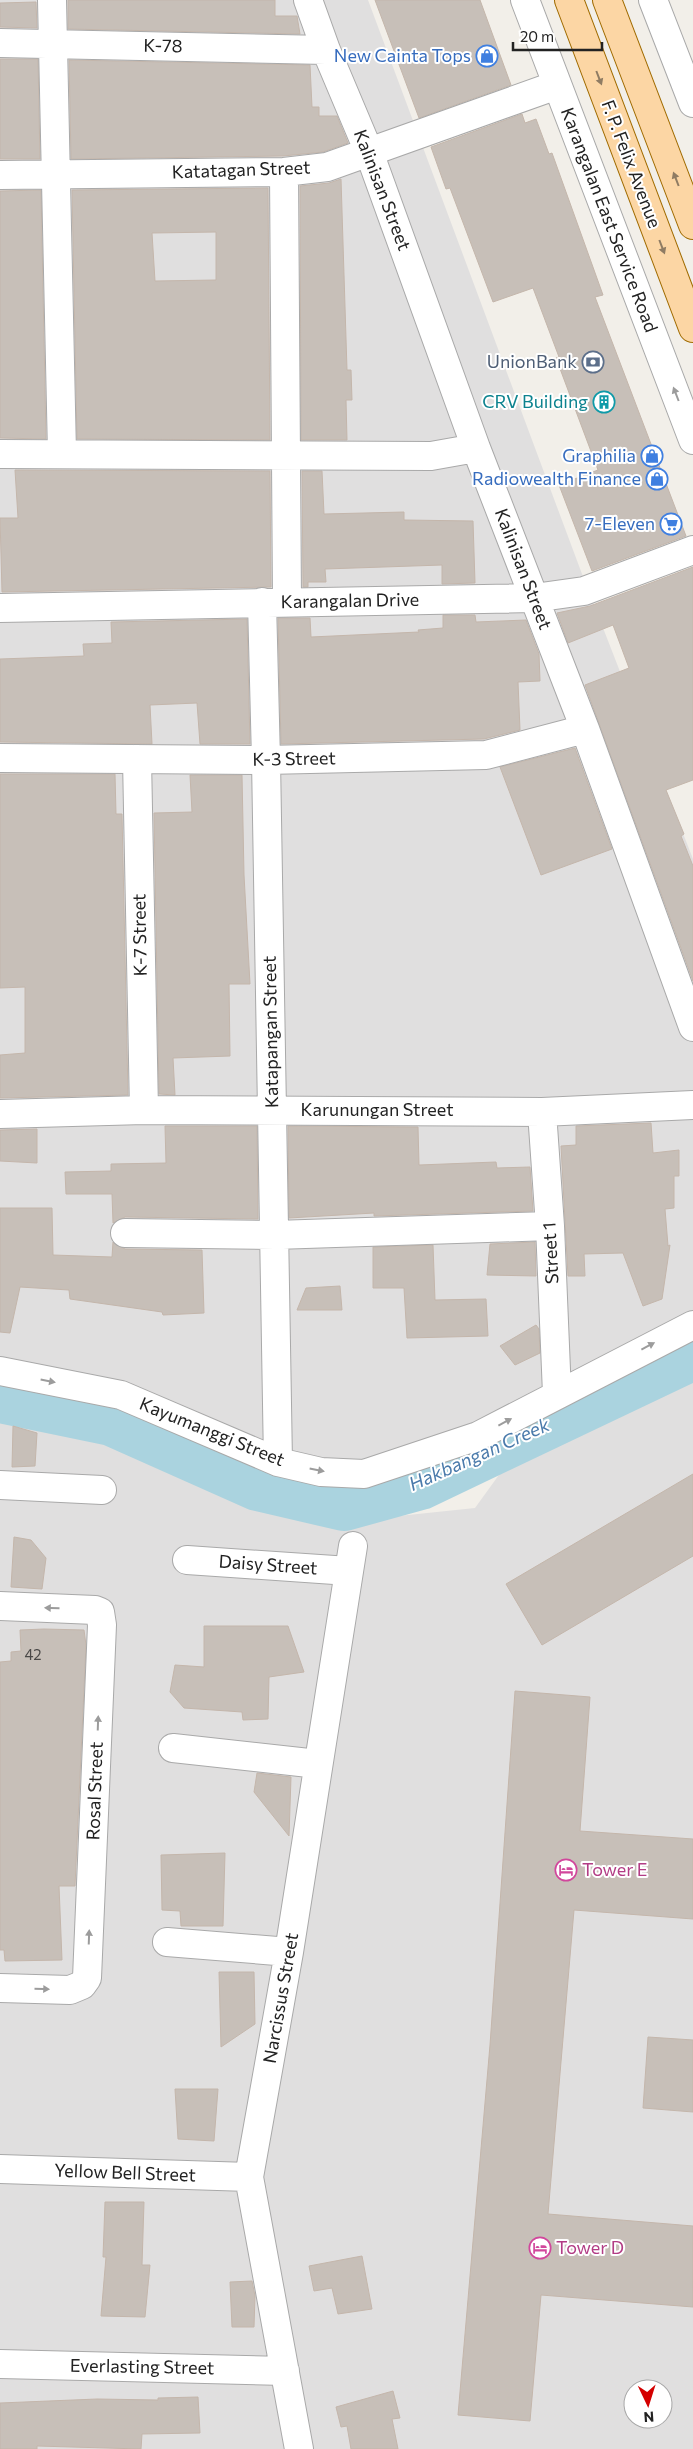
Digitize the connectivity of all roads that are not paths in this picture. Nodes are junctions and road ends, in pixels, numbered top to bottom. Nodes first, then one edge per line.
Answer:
1 (52, 0) edge
2 (308, 0) edge
3 (525, 0) edge
4 (569, 0) edge
5 (607, 0) edge
6 (654, 0) edge
7 (0, 43) edge
8 (53, 44) junction
9 (326, 50) junction
10 (557, 85) junction
11 (693, 103) edge
12 (369, 152) junction
13 (284, 172) junction
14 (55, 174) junction
15 (0, 175) edge
16 (693, 225) edge
17 (693, 328) edge
18 (693, 440) edge
19 (476, 448) junction
20 (62, 453) junction
21 (0, 454) edge
22 (284, 455) junction
23 (693, 550) edge
24 (534, 598) junction
25 (274, 602) junction
26 (0, 608) edge
27 (585, 729) junction
28 (0, 758) edge
29 (137, 759) junction
30 (266, 760) junction
31 (693, 1027) edge
32 (693, 1105) edge
33 (272, 1109) junction
34 (144, 1110) junction
35 (542, 1112) junction
36 (0, 1114) edge
37 (550, 1226) junction
38 (125, 1234) dead end
39 (275, 1235) junction
40 (693, 1324) edge
41 (0, 1371) edge
42 (557, 1394) junction
43 (278, 1462) junction
44 (0, 1485) edge
45 (102, 1490) dead end
46 (351, 1558) joint
47 (188, 1560) dead end
48 (0, 1606) edge
49 (173, 1748) dead end
50 (318, 1764) junction
51 (167, 1942) dead end
52 (289, 1952) junction
53 (0, 1988) edge
54 (0, 2169) edge
55 (249, 2177) junction
56 (0, 2364) edge
57 (285, 2371) junction
58 (299, 2449) edge

1 - 8 street
2 - 9 street, Kalinisan Street
3 - 10 street, Karangalan East Service Road
4 -> 17 main road, F. P. Felix Avenue
16 -> 5 main road, F. P. Felix Avenue
6 - 11 street
7 - 8 street, K-78
8 - 9 street, K-78
8 - 14 street
9 - 12 street, Kalinisan Street
10 - 12 street, Katatagan Street
18 -> 10 street, Karangalan East Service Road
12 - 13 street, Katatagan Street
12 - 19 street, Kalinisan Street
13 - 14 street, Katatagan Street
13 - 22 street, Katapangan Street
14 - 15 street, Katatagan Street
14 - 20 street
19 - 22 street
19 - 24 street, Kalinisan Street
20 - 21 street
20 - 22 street
22 - 25 street, Katapangan Street
23 - 24 street, Karangalan Drive
24 - 25 street, Karangalan Drive
24 - 27 street, Kalinisan Street
25 - 26 street, Karangalan Drive
25 - 30 street, Katapangan Street
27 - 30 street, K-3 Street
27 - 31 street, Kalinisan Street
28 - 29 street, K-3 Street
29 - 30 street, K-3 Street
29 - 34 street, K-7 Street
30 - 33 street, Katapangan Street
32 - 35 street, Karunungan Street
33 - 34 street, Karunungan Street
33 - 35 street, Karunungan Street
33 - 39 street, Katapangan Street
34 - 36 street, Karunungan Street
35 - 37 street, Street 1
37 - 39 street
37 - 42 street, Street 1
38 - 39 street
39 - 43 street, Katapangan Street
42 -> 40 street, Kayumanggi Street
41 -> 43 street, Kayumanggi Street
43 -> 42 street, Kayumanggi Street
44 - 45 street
46 - 47 street, Daisy Street
46 - 50 street, Narcissus Street
53 -> 48 street, Rosal Street
49 - 50 street
50 - 52 street, Narcissus Street
51 - 52 street
52 - 55 street, Narcissus Street
54 - 55 street, Yellow Bell Street
55 - 57 street, Narcissus Street
56 - 57 street, Everlasting Street
57 - 58 street, Narcissus Street

